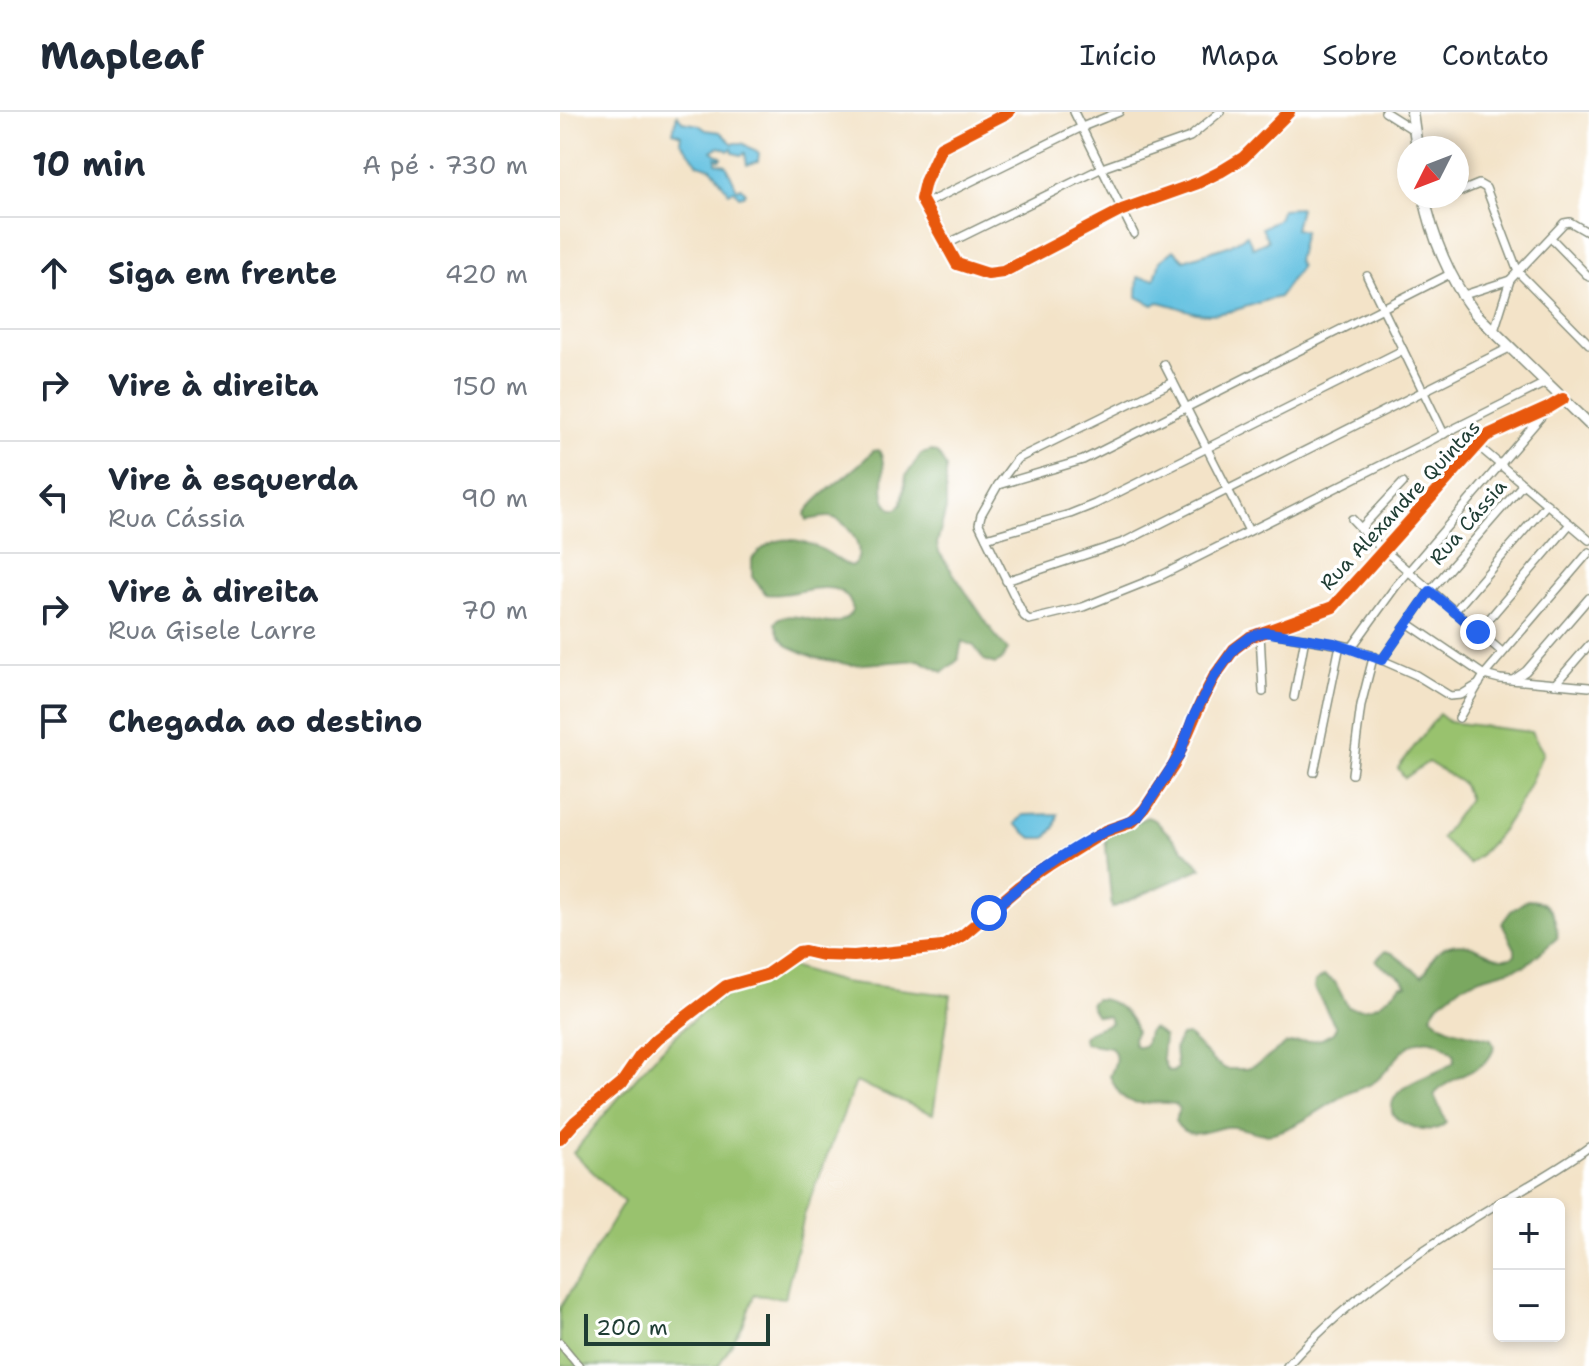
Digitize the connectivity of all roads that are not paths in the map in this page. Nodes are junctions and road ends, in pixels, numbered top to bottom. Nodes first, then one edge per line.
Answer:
1 (1009, 112) edge
2 (1074, 112) edge
3 (1119, 112) edge
4 (1207, 112) edge
5 (1289, 112) edge
6 (1385, 112) edge
7 (1412, 112) edge
8 (1217, 115) edge
9 (1082, 127) junction
10 (1415, 131) junction
11 (1416, 136) edge
12 (1102, 168) junction
13 (1469, 188) edge
14 (923, 205) junction
15 (1427, 208) edge
16 (1122, 210) junction
17 (1589, 233) edge
18 (1134, 234) dead end
19 (1551, 238) junction
20 (945, 245) junction
21 (1518, 272) junction
22 (1450, 274) junction
23 (1367, 276) dead end
24 (1589, 277) edge
25 (1510, 280) junction
26 (1461, 296) junction
27 (1383, 308) junction
28 (1494, 331) junction
29 (1589, 344) edge
30 (1511, 347) junction
31 (1403, 350) junction
32 (1164, 364) dead end
33 (1173, 382) junction
34 (1547, 382) junction
35 (1424, 392) junction
36 (1563, 399) junction
37 (1548, 408) junction
38 (1187, 409) junction
39 (1589, 424) edge
40 (1444, 434) junction
41 (1477, 445) junction
42 (1208, 450) junction
43 (1500, 464) junction
44 (1403, 483) dead end
45 (1523, 484) junction
46 (998, 485) junction
47 (1227, 489) junction
48 (1547, 504) junction
49 (1352, 519) dead end
50 (1570, 524) junction
51 (1360, 529) junction
52 (1249, 531) junction
53 (986, 538) junction
54 (1589, 540) edge
55 (1384, 550) junction
56 (1589, 552) edge
57 (1408, 572) junction
58 (1006, 581) junction
59 (1430, 591) junction
60 (1589, 598) edge
61 (1454, 612) junction
62 (1409, 624) junction
63 (1262, 632) junction
64 (1478, 632) junction
65 (1305, 638) junction
66 (1340, 645) junction
67 (1589, 645) edge
68 (1352, 647) junction
69 (1502, 652) junction
70 (1373, 658) junction
71 (1382, 660) junction
72 (1484, 675) junction
73 (1513, 680) junction
74 (1479, 684) junction
75 (1555, 684) junction
76 (1589, 687) edge
77 (1263, 692) dead end
78 (1294, 697) dead end
79 (1459, 718) dead end
80 (1314, 772) dead end
81 (1352, 774) dead end
82 (560, 1139) edge
83 (1589, 1147) edge
84 (560, 1343) edge
85 (579, 1366) edge
86 (1287, 1366) edge

1 - 14 street
2 - 9 street
3 - 9 street
4 - 8 street
5 - 16 street
6 - 10 street
7 - 10 main road
8 - 12 street
9 - 12 street
9 - 14 street
10 - 11 main road
12 - 16 street
12 - 20 street
13 - 21 street
14 - 20 street
15 - 22 main road
16 - 18 street
16 - 20 street
17 - 19 street
19 - 21 street
19 - 24 street
21 - 25 street
21 - 29 street
22 - 26 main road
22 - 27 street
23 - 27 street
25 - 26 street
25 - 28 street
26 - 28 main road
27 - 31 street
27 - 38 street
28 - 30 main road
30 - 34 main road
30 - 35 street
31 - 35 street
31 - 42 street
32 - 33 street
33 - 38 street
33 - 46 street
34 - 36 main road
34 - 40 street
35 - 40 street
35 - 47 street
36 - 37 street, Rua Alexandre Quintas
36 - 39 main road
37 - 41 street, Rua Alexandre Quintas
37 - 43 street
38 - 42 street
38 - 46 street
40 - 52 street
41 - 43 street
41 - 55 street, Rua Alexandre Quintas
42 - 47 street
42 - 53 street
43 - 45 street
43 - 57 street
44 - 51 street
45 - 48 street
45 - 59 street, Rua Cássia
46 - 53 street
47 - 52 street
47 - 58 street
48 - 50 street
48 - 61 street
49 - 51 street
50 - 54 street
50 - 64 street
51 - 55 street
52 - 58 street
53 - 58 street
55 - 57 street
55 - 63 street, Rua Alexandre Quintas
56 - 69 street
57 - 59 street
57 - 68 street
59 - 61 street
59 - 62 street, Rua Cássia
60 - 73 street
61 - 64 street
62 - 71 street, Rua Cássia
62 - 72 street
63 - 65 street
63 - 77 street
63 - 82 street, Rua Alexandre Quintas
64 - 69 street
65 - 66 street
65 - 78 street
66 - 68 street
66 - 80 street
67 - 75 street
68 - 70 street
69 - 72 street
70 - 71 street
70 - 81 street
71 - 74 street
72 - 73 street
72 - 74 street
73 - 75 street
74 - 79 street
75 - 76 street
83 - 86 street
84 - 85 street

